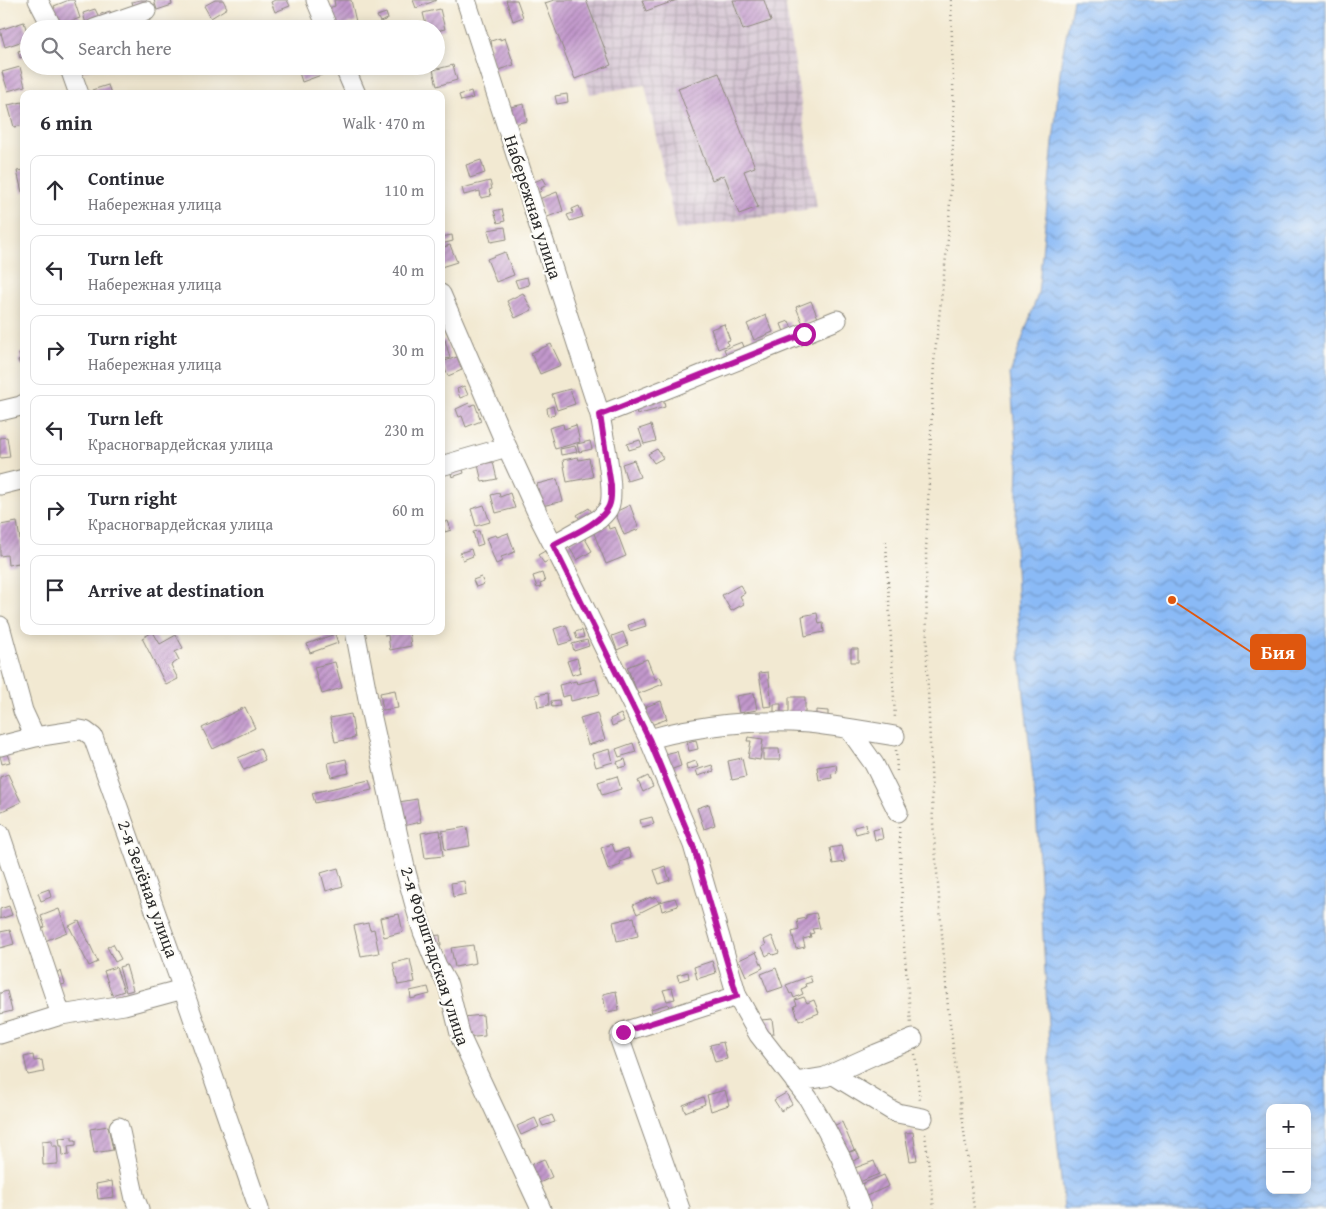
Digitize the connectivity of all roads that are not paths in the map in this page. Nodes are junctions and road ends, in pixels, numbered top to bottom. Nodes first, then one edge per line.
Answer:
1 (38, 0) edge
2 (316, 0) edge
3 (466, 0) edge
4 (146, 11) dead end
5 (48, 20) edge
6 (120, 20) edge
7 (324, 20) edge
8 (72, 75) edge
9 (348, 75) edge
10 (78, 90) edge
11 (354, 90) edge
12 (445, 303) edge
13 (837, 320) dead end
14 (20, 406) edge
15 (0, 411) edge
16 (600, 415) junction
17 (507, 447) junction
18 (445, 465) edge
19 (20, 480) edge
20 (0, 485) edge
21 (553, 545) junction
22 (0, 626) edge
23 (356, 635) edge
24 (849, 729) junction
25 (895, 736) road end
26 (35, 737) junction
27 (649, 739) junction
28 (0, 746) edge
29 (898, 812) road end
30 (0, 834) edge
31 (184, 989) junction
32 (737, 996) junction
33 (61, 1015) junction
34 (0, 1034) edge
35 (913, 1039) road end
36 (832, 1074) junction
37 (795, 1082) junction
38 (923, 1118) road end
39 (119, 1127) dead end
40 (138, 1209) edge
41 (259, 1209) edge
42 (541, 1209) edge
43 (680, 1209) edge
44 (861, 1209) edge

1 - 5 street
2 - 7 street
3 - 16 street, Набережная улица
4 - 6 street
8 - 10 street
9 - 11 street
12 - 17 street
13 - 16 street
14 - 15 street
16 - 21 street, Набережная улица
17 - 18 street
17 - 21 street
19 - 20 street
21 - 27 street
22 - 26 street
23 - 42 street, 2-я Форштадская улица
24 - 25 street
24 - 27 street
24 - 29 street
26 - 28 street, 2-я Зелёная улица
26 - 31 street, 2-я Зелёная улица
27 - 32 street
30 - 33 street
31 - 33 street
31 - 41 street, 2-я Зелёная улица
32 - 37 street
32 - 43 street
33 - 34 street
35 - 36 street
36 - 37 street
36 - 38 street
37 - 44 street
39 - 40 street

